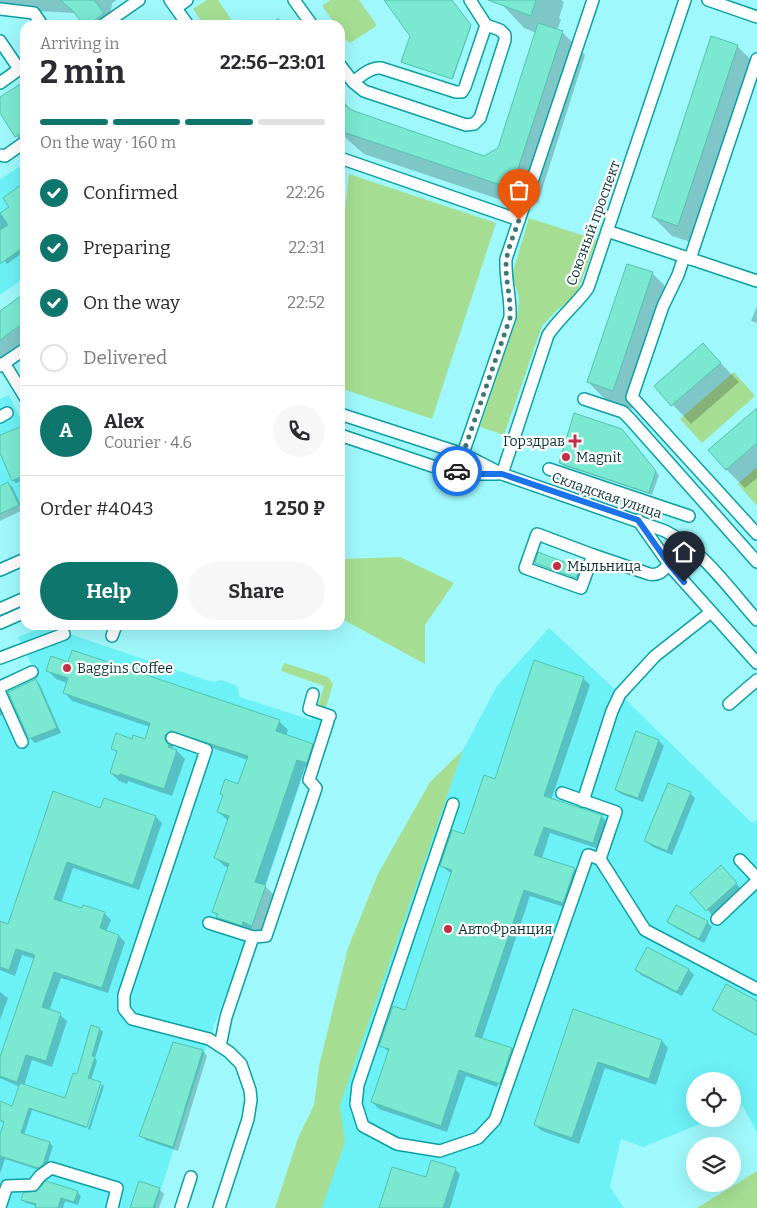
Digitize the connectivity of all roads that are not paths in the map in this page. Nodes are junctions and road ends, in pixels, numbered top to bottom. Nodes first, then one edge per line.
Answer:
1 (139, 0) edge
2 (186, 0) edge
3 (294, 0) edge
4 (470, 0) edge
5 (594, 0) edge
6 (685, 0) edge
7 (708, 0) edge
8 (173, 4) edge
9 (0, 9) edge
10 (757, 16) edge
11 (39, 20) edge
12 (110, 20) edge
13 (184, 20) edge
14 (308, 20) edge
15 (486, 25) junction
16 (0, 41) edge
17 (757, 59) edge
18 (20, 65) edge
19 (20, 68) edge
20 (345, 72) edge
21 (353, 82) junction
22 (0, 83) edge
23 (20, 146) edge
24 (0, 155) edge
25 (345, 160) edge
26 (519, 220) junction
27 (607, 231) junction
28 (687, 258) junction
29 (757, 281) edge
30 (20, 352) edge
31 (2, 364) edge
32 (20, 390) edge
33 (632, 397) junction
34 (584, 400) dead end
35 (623, 412) junction
36 (345, 416) edge
37 (345, 438) edge
38 (463, 454) junction
39 (549, 469) dead end
40 (456, 474) junction
41 (502, 474) junction
42 (662, 506) junction
43 (689, 516) dead end
44 (638, 520) junction
45 (655, 526) junction
46 (757, 534) edge
47 (593, 555) junction
48 (20, 561) edge
49 (757, 562) edge
50 (669, 564) junction
51 (0, 570) edge
52 (20, 600) edge
53 (0, 609) edge
54 (711, 612) junction
55 (20, 614) edge
56 (757, 620) edge
57 (0, 623) edge
58 (64, 634) dead end
59 (0, 658) edge
60 (757, 663) edge
61 (32, 672) dead end
62 (757, 680) edge
63 (0, 686) edge
64 (0, 693) edge
65 (313, 694) dead end
66 (729, 704) dead end
67 (172, 738) dead end
68 (22, 742) dead end
69 (562, 793) dead end
70 (584, 801) junction
71 (453, 804) dead end
72 (600, 859) junction
73 (740, 860) dead end
74 (757, 879) edge
75 (717, 918) dead end
76 (209, 923) dead end
77 (253, 937) junction
78 (757, 989) edge
79 (220, 1046) junction
80 (191, 1177) dead end
81 (0, 1207) edge
82 (112, 1208) edge
83 (181, 1208) edge
84 (219, 1208) edge

1 - 12 street
2 - 8 street
3 - 14 street
4 - 15 street
5 - 26 street
6 - 27 street, Союзный проспект
7 - 10 street
8 - 13 street
9 - 11 street
15 - 21 street
15 - 21 street
16 - 18 street
17 - 28 street
19 - 22 street
20 - 21 street
23 - 24 street
25 - 26 street
26 - 38 street
27 - 28 street
27 - 41 street, Союзный проспект
28 - 29 street
28 - 33 street
30 - 31 street
31 - 32 street
33 - 35 street
33 - 46 street
34 - 35 street
35 - 49 street
36 - 38 street, Складская улица
37 - 40 street, Складская улица
38 - 40 street
38 - 41 street, Складская улица
39 - 42 street
40 - 41 street, Складская улица
41 - 44 street, Складская улица
42 - 43 street
42 - 45 street
44 - 45 street, Складская улица
44 - 50 street
45 - 56 street, Складская улица
47 - 47 street
47 - 50 street
48 - 51 street
50 - 54 street
52 - 53 street
54 - 60 street
54 - 70 street
55 - 57 street
58 - 59 street
61 - 63 street
62 - 66 street
64 - 68 street
65 - 77 street
67 - 79 street
69 - 70 street
70 - 72 street
71 - 72 street
72 - 78 street
73 - 74 street
74 - 75 street
76 - 77 street
77 - 79 street
79 - 84 street
80 - 83 street
81 - 82 street

